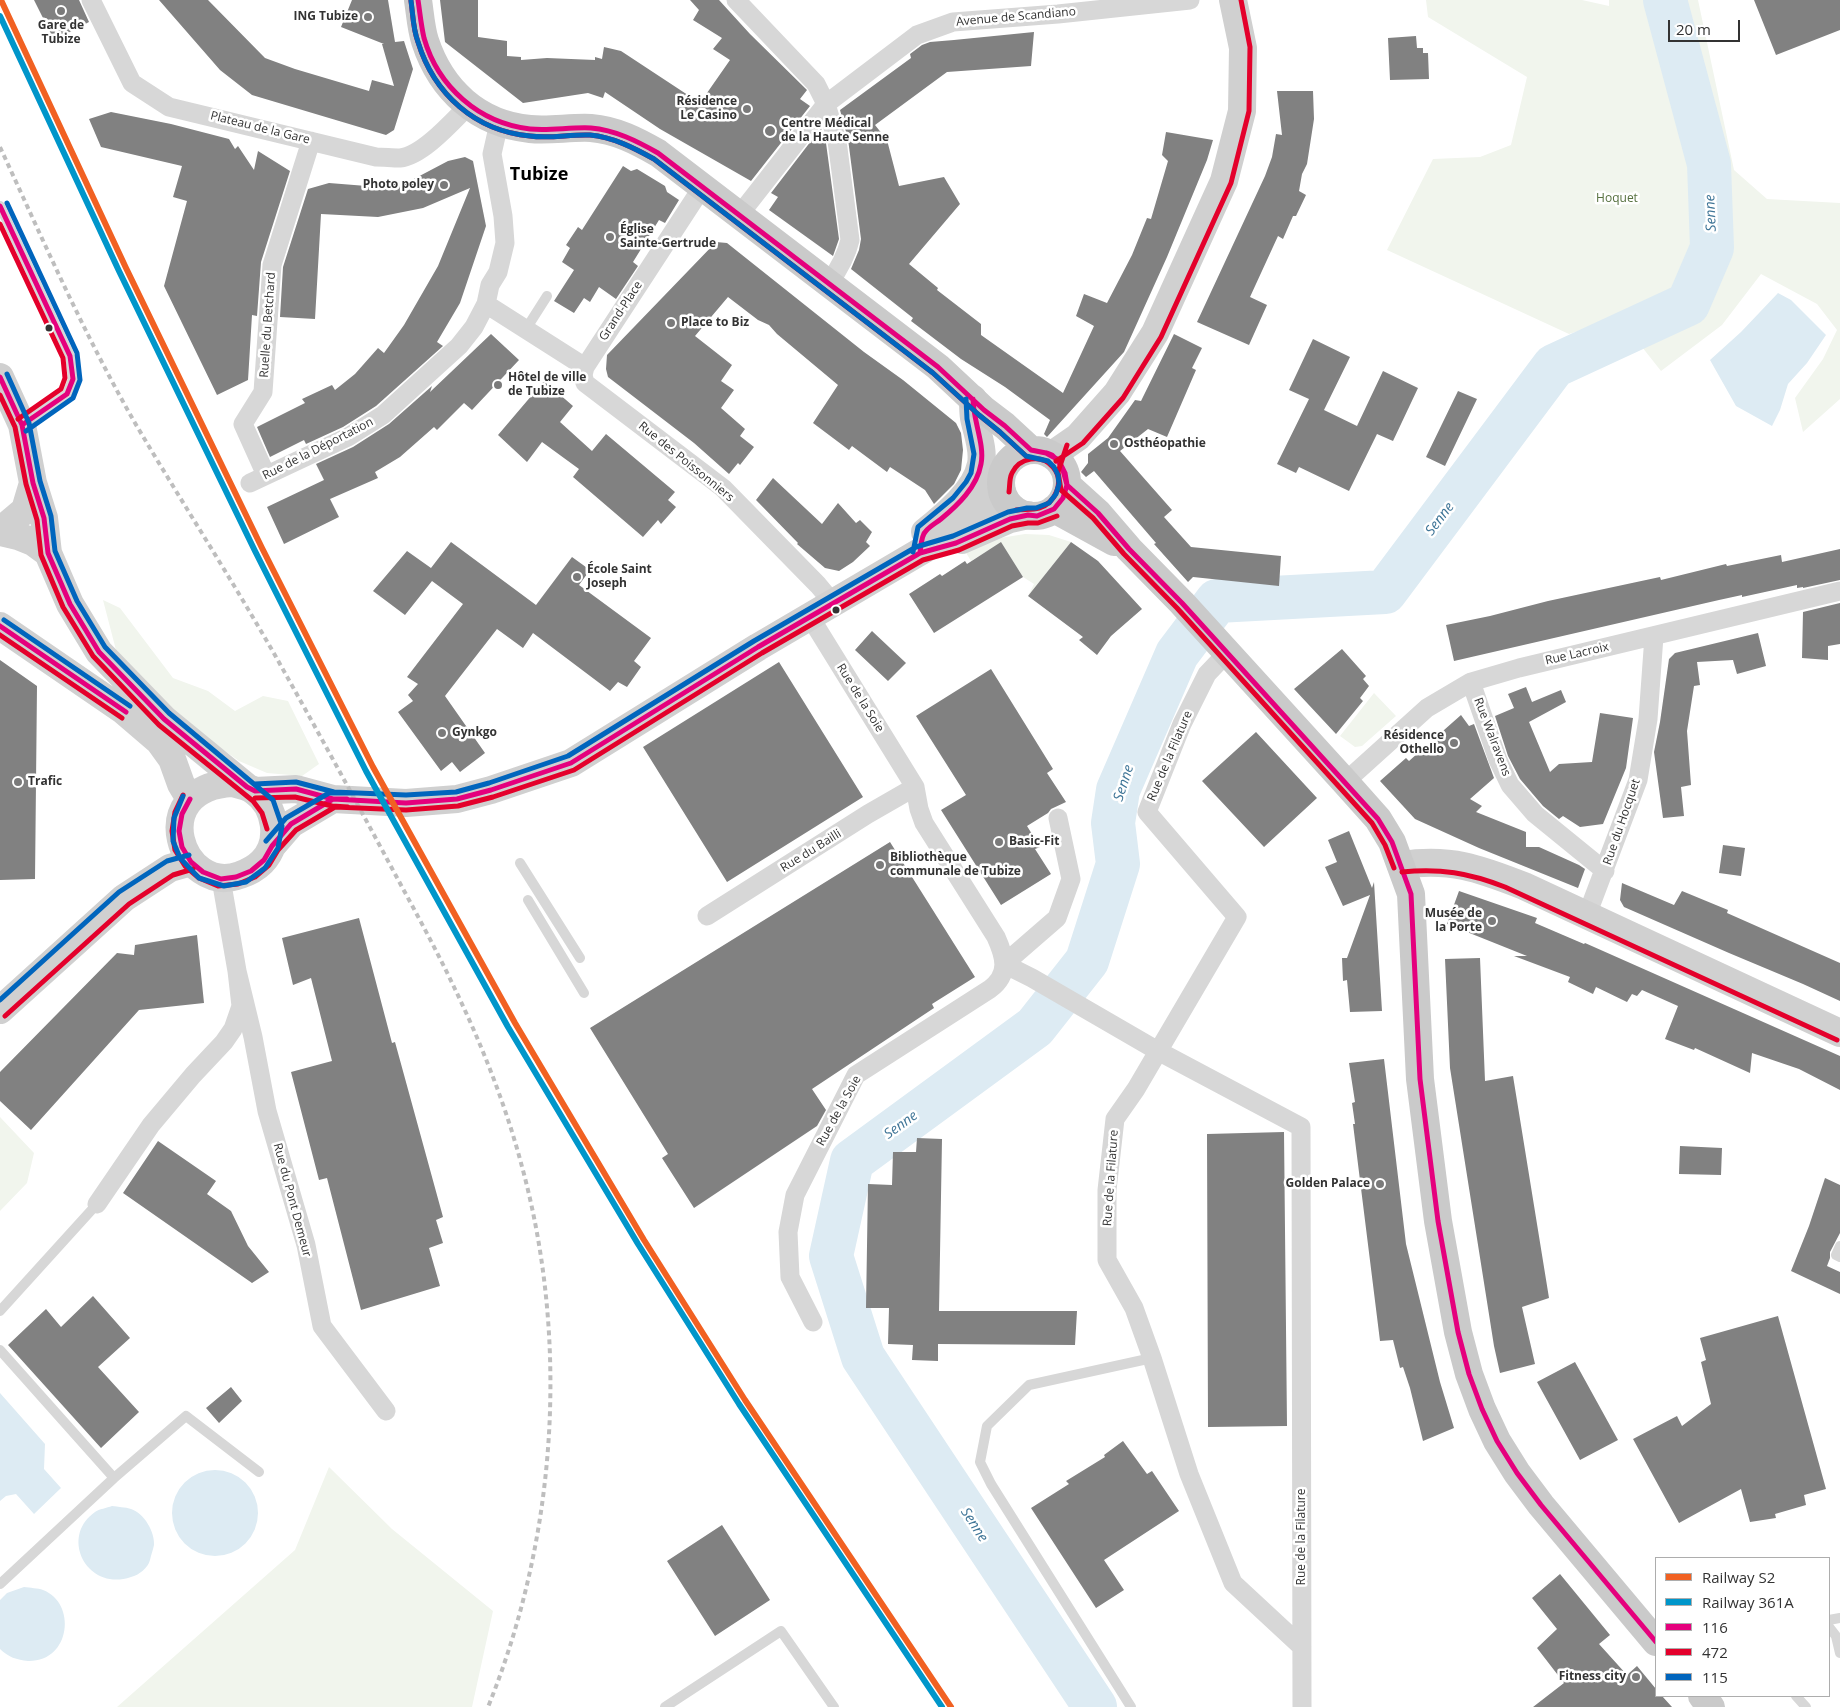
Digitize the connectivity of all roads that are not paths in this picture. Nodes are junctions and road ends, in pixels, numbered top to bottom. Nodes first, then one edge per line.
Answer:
1 (91, 0) edge
2 (418, 0) edge
3 (736, 0) edge
4 (1190, 0) edge
5 (1233, 0) edge
6 (826, 104) junction
7 (468, 106) junction
8 (499, 123) junction
9 (311, 141) junction
10 (703, 186) junction
11 (0, 206) edge
12 (740, 214) junction
13 (829, 283) junction
14 (547, 296) dead end
15 (486, 304) junction
16 (526, 330) junction
17 (585, 367) junction
18 (0, 377) edge
19 (978, 404) junction
20 (22, 425) junction
21 (1045, 465) junction
22 (258, 479) joint
23 (33, 483) junction
24 (1002, 492) junction
25 (1054, 509) junction
26 (1028, 515) junction
27 (0, 532) edge
28 (1129, 549) junction
29 (48, 553) junction
30 (920, 553) junction
31 (1840, 591) edge
32 (832, 603) junction
33 (810, 617) junction
34 (0, 626) edge
35 (1654, 636) junction
36 (1224, 648) junction
37 (1471, 682) junction
38 (1345, 782) junction
39 (915, 787) junction
40 (251, 789) junction
41 (190, 799) junction
42 (333, 799) junction
43 (1058, 818) dead end
44 (272, 846) junction
45 (191, 862) junction
46 (520, 862) dead end
47 (1401, 865) junction
48 (1605, 871) junction
49 (221, 880) junction
50 (528, 900) dead end
51 (1587, 915) junction
52 (707, 916) dead end
53 (580, 958) dead end
54 (1004, 964) junction
55 (237, 971) junction
56 (584, 993) dead end
57 (0, 1010) edge
58 (1840, 1033) edge
59 (1158, 1051) junction
60 (97, 1204) joint
61 (1840, 1246) edge
62 (1840, 1257) edge
63 (0, 1310) edge
64 (813, 1322) dead end
65 (0, 1350) edge
66 (1152, 1358) junction
67 (386, 1412) dead end
68 (259, 1472) dead end
69 (114, 1478) junction
70 (0, 1584) edge
71 (1830, 1628) edge
72 (1655, 1641) edge
73 (1302, 1647) junction
74 (1840, 1653) edge
75 (1703, 1697) edge
76 (1797, 1697) edge
77 (665, 1707) edge
78 (834, 1707) edge
79 (1131, 1707) edge
80 (1302, 1707) edge
81 (1711, 1707) edge
82 (1806, 1707) edge

1 - 9 street, Plateau de la Gare
2 - 7 main road
3 - 6 street
4 - 6 street, Avenue de Scandiano
5 - 21 main road
6 - 12 street, Avenue de Scandiano
6 - 13 street
7 - 8 main road
7 - 9 street, Plateau de la Gare
8 - 10 main road
8 - 15 street
9 - 22 street, Ruelle du Betchard
10 - 12 main road
10 - 17 street, Grand-Place
11 - 20 lane
12 - 13 main road
13 - 19 main road
14 - 16 lane
15 - 16 street
15 - 22 street, Rue de la Déportation
16 - 17 street
17 - 32 street, Rue des Poissonniers
18 - 20 main road
19 - 21 main road
19 - 30 main road
20 - 23 main road
21 - 24 main road
21 - 25 main road
21 - 28 main road
23 - 27 main road
23 - 29 main road
24 - 26 main road
24 - 30 main road
25 - 26 main road
25 - 28 main road
26 - 30 main road
27 - 29 main road
28 - 36 main road
29 - 40 main road
30 - 32 main road
31 - 35 street, Rue Lacroix
32 - 33 main road
33 - 39 street, Rue de la Soie
33 - 42 main road
34 - 41 main road
35 - 37 street, Rue Lacroix
35 - 48 street, Rue du Hocquet
36 - 38 main road
36 - 59 street, Rue de la Filature
37 - 38 street, Rue Lacroix
37 - 48 street, Rue Walravens
38 - 47 main road
39 - 52 street, Rue du Bailli
39 - 54 street, Rue de la Soie
40 - 41 main road
40 - 42 main road
40 - 44 main road
41 - 45 main road
42 - 44 main road
43 - 54 street, Rue de la Soie
44 - 49 main road
45 - 49 main road
45 - 57 main road
46 - 53 lane
47 - 51 main road
47 - 72 main road
48 - 51 street, Rue du Hocquet
49 - 55 street, Rue du Pont Demeur
50 - 56 lane
51 - 58 main road
54 - 59 street
54 - 64 street, Rue de la Soie
55 - 60 street, Rue du Pont Demeur
55 - 67 street, Rue du Pont Demeur
59 - 66 street, Rue de la Filature
59 - 73 street, Rue de la Filature
60 - 63 lane
61 - 62 lane
65 - 69 lane
66 - 73 street, Rue de la Filature
66 - 79 lane
68 - 69 lane
69 - 70 lane
71 - 74 lane
73 - 80 street, Rue de la Filature
75 - 81 main road
76 - 82 lane
77 - 78 lane

